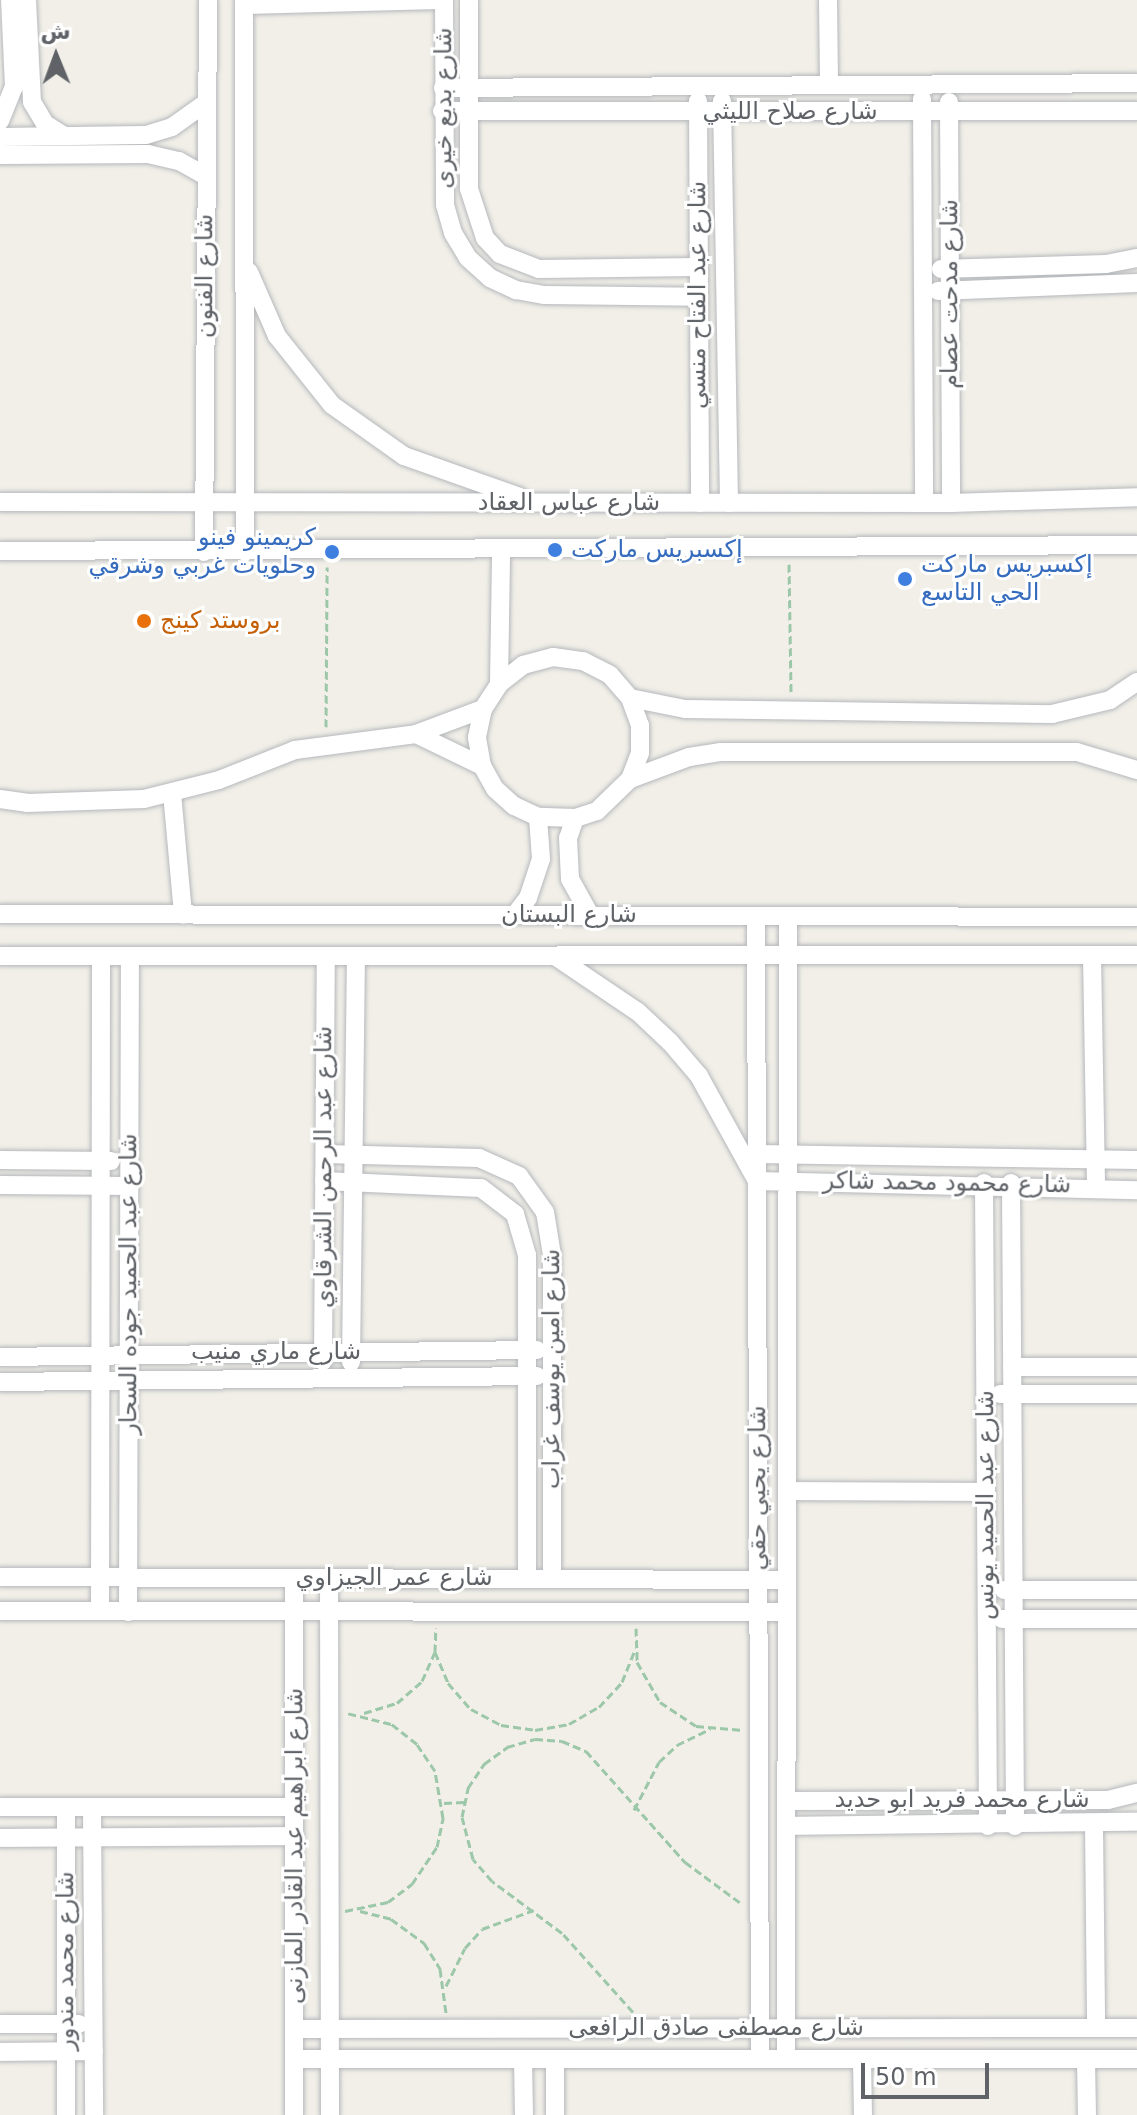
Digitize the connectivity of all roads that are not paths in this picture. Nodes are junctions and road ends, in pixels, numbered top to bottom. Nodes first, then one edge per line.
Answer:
1 (10, 0) edge
2 (27, 0) edge
3 (208, 0) edge
4 (441, 0) edge
5 (469, 0) edge
6 (828, 0) edge
7 (244, 2) edge
8 (1137, 83) edge
9 (949, 84) junction
10 (829, 85) junction
11 (922, 85) junction
12 (698, 86) junction
13 (722, 86) junction
14 (443, 88) junction
15 (468, 88) junction
16 (207, 102) junction
17 (442, 111) junction
18 (698, 111) junction
19 (949, 111) junction
20 (1137, 111) edge
21 (468, 112) junction
22 (722, 112) junction
23 (922, 112) junction
24 (0, 121) edge
25 (0, 137) edge
26 (67, 137) junction
27 (0, 155) edge
28 (206, 176) junction
29 (243, 255) junction
30 (1137, 258) edge
31 (697, 267) junction
32 (923, 269) junction
33 (950, 269) junction
34 (1137, 283) edge
35 (923, 291) junction
36 (950, 291) junction
37 (698, 297) junction
38 (1137, 497) edge
39 (0, 502) edge
40 (204, 503) junction
41 (244, 503) junction
42 (538, 503) junction
43 (700, 503) junction
44 (729, 503) junction
45 (924, 503) junction
46 (951, 503) junction
47 (1134, 549) edge
48 (501, 550) junction
49 (0, 551) edge
50 (204, 552) junction
51 (245, 552) junction
52 (1137, 682) edge
53 (499, 684) junction
54 (630, 698) junction
55 (483, 709) junction
56 (416, 734) junction
57 (482, 766) junction
58 (1137, 770) edge
59 (630, 779) junction
60 (172, 793) junction
61 (0, 799) edge
62 (538, 817) junction
63 (575, 818) junction
64 (1137, 897) edge
65 (0, 914) edge
66 (183, 915) junction
67 (515, 915) junction
68 (590, 915) junction
69 (756, 916) junction
70 (788, 916) junction
71 (1132, 917) edge
72 (1092, 955) junction
73 (1137, 955) edge
74 (0, 956) edge
75 (101, 956) junction
76 (130, 956) junction
77 (326, 956) junction
78 (356, 956) junction
79 (555, 956) junction
80 (756, 956) junction
81 (788, 956) junction
82 (325, 1154) junction
83 (353, 1154) junction
84 (757, 1154) junction
85 (788, 1155) junction
86 (1095, 1158) junction
87 (0, 1160) edge
88 (1137, 1160) edge
89 (101, 1161) junction
90 (130, 1161) junction
91 (324, 1181) junction
92 (757, 1181) junction
93 (787, 1181) junction
94 (353, 1182) junction
95 (984, 1183) junction
96 (1011, 1183) junction
97 (0, 1185) edge
98 (1096, 1185) junction
99 (101, 1186) junction
100 (130, 1186) junction
101 (1137, 1190) edge
102 (527, 1350) junction
103 (552, 1350) junction
104 (351, 1351) junction
105 (323, 1352) junction
106 (129, 1353) junction
107 (101, 1354) junction
108 (0, 1357) edge
109 (1012, 1367) junction
110 (1137, 1367) edge
111 (527, 1376) junction
112 (552, 1376) junction
113 (323, 1377) junction
114 (351, 1377) junction
115 (129, 1378) junction
116 (101, 1379) junction
117 (0, 1382) edge
118 (986, 1394) junction
119 (1012, 1394) junction
120 (1137, 1394) edge
121 (787, 1491) junction
122 (986, 1492) junction
123 (0, 1577) edge
124 (101, 1577) junction
125 (129, 1577) junction
126 (294, 1578) junction
127 (329, 1578) junction
128 (527, 1579) junction
129 (552, 1579) junction
130 (758, 1580) junction
131 (787, 1580) junction
132 (987, 1590) junction
133 (1013, 1590) junction
134 (1137, 1590) edge
135 (0, 1611) edge
136 (100, 1611) junction
137 (128, 1612) junction
138 (295, 1612) junction
139 (329, 1612) junction
140 (758, 1612) junction
141 (787, 1612) junction
142 (987, 1619) junction
143 (1137, 1619) edge
144 (1013, 1620) junction
145 (1137, 1793) edge
146 (787, 1801) junction
147 (988, 1801) junction
148 (1015, 1801) junction
149 (0, 1807) edge
150 (66, 1807) junction
151 (295, 1807) junction
152 (92, 1808) junction
153 (1137, 1822) edge
154 (1094, 1825) junction
155 (787, 1826) junction
156 (988, 1826) junction
157 (1015, 1826) junction
158 (295, 1836) junction
159 (0, 1838) edge
160 (66, 1838) junction
161 (93, 1838) junction
162 (0, 2024) edge
163 (66, 2024) junction
164 (93, 2024) junction
165 (760, 2028) junction
166 (787, 2028) junction
167 (1096, 2028) junction
168 (1137, 2028) edge
169 (294, 2029) junction
170 (330, 2029) junction
171 (94, 2051) junction
172 (0, 2052) edge
173 (66, 2052) junction
174 (295, 2059) junction
175 (523, 2059) junction
176 (555, 2059) junction
177 (760, 2059) junction
178 (786, 2059) junction
179 (862, 2059) junction
180 (1086, 2059) junction
181 (1137, 2059) edge
182 (330, 2060) junction
183 (66, 2115) edge
184 (94, 2115) edge
185 (294, 2115) edge
186 (330, 2115) edge
187 (524, 2115) edge
188 (555, 2115) edge
189 (863, 2115) edge
190 (1087, 2115) edge

1 - 24 street
2 - 26 street
3 - 16 street, شارع الفنون
4 - 7 street
4 - 14 street, شارع بديع خيرى
5 - 15 street, شارع بديع خيرى
6 - 10 street
7 - 29 street, شارع الفنون
8 - 9 street, شارع صلاح الليثي
9 - 11 street, شارع صلاح الليثي
9 - 19 street, شارع مدحت عصام
10 - 11 street, شارع صلاح الليثي
10 - 13 street, شارع صلاح الليثي
11 - 23 street, شارع مدحت عصام
12 - 13 street, شارع صلاح الليثي
12 - 15 street, شارع صلاح الليثي
12 - 18 street, شارع عبد الفتاح منسي
13 - 22 street, شارع عبد الفتاح منسي
14 - 15 street, شارع صلاح الليثي
14 - 17 street, شارع بديع خيرى
15 - 21 street, شارع بديع خيرى
16 - 26 street
16 - 28 street, شارع الفنون
17 - 21 street, شارع صلاح الليثي
17 - 37 street, شارع بديع خيرى
18 - 21 street, شارع صلاح الليثي
18 - 22 street, شارع صلاح الليثي
18 - 31 street, شارع عبد الفتاح منسي
19 - 20 street, شارع صلاح الليثي
19 - 23 street, شارع صلاح الليثي
19 - 33 street, شارع مدحت عصام
21 - 31 street, شارع بديع خيرى
22 - 23 street, شارع صلاح الليثي
22 - 44 street, شارع عبد الفتاح منسي
23 - 32 street, شارع مدحت عصام
25 - 26 street
27 - 28 street
28 - 40 street, شارع الفنون
29 - 41 street, شارع الفنون
29 - 42 street
30 - 33 street
31 - 37 street, شارع عبد الفتاح منسي
32 - 33 street
32 - 35 street, شارع مدحت عصام
33 - 36 street, شارع مدحت عصام
34 - 36 street
35 - 36 street
35 - 45 street, شارع مدحت عصام
36 - 46 street, شارع مدحت عصام
37 - 43 street, شارع عبد الفتاح منسي
38 - 46 street, شارع عباس العقاد
39 - 40 street, شارع عباس العقاد
40 - 41 street, شارع عباس العقاد
40 - 50 street, شارع الفنون
41 - 42 street, شارع عباس العقاد
41 - 51 street, شارع الفنون
42 - 43 street, شارع عباس العقاد
43 - 44 street, شارع عباس العقاد
44 - 45 street, شارع عباس العقاد
45 - 46 street, شارع عباس العقاد
47 - 48 street, شارع عباس العقاد
48 - 51 street, شارع عباس العقاد
48 - 53 street
49 - 50 street, شارع عباس العقاد
50 - 51 street, شارع عباس العقاد
52 - 54 street
53 - 54 street
53 - 55 street
54 - 59 street
55 - 56 street
55 - 57 street
56 - 57 street
56 - 60 street
57 - 62 street
58 - 59 street
59 - 63 street
60 - 61 street
60 - 66 street
62 - 63 street
62 - 67 street
63 - 68 street
64 - 71 street
65 - 66 street, شارع البستان
66 - 67 street, شارع البستان
67 - 68 street, شارع البستان
68 - 69 street, شارع البستان
69 - 70 street, شارع البستان
69 - 80 street, شارع يحيي حقي
70 - 71 street, شارع البستان
70 - 81 street, شارع يحيي حقي
72 - 73 street, شارع البستان
72 - 81 street, شارع البستان
72 - 86 street
74 - 75 street, شارع البستان
75 - 76 street, شارع البستان
75 - 89 street, شارع عبد الحميد جوده السحار
76 - 77 street, شارع البستان
76 - 90 street, شارع عبد الحميد جوده السحار
77 - 78 street, شارع البستان
77 - 82 street, شارع عبد الرحمن الشرقاوي
78 - 79 street, شارع البستان
78 - 83 street, شارع عبد الرحمن الشرقاوي
79 - 80 street, شارع البستان
79 - 92 street
80 - 81 street, شارع البستان
80 - 84 street, شارع يحيي حقي
81 - 85 street, شارع يحيي حقي
82 - 83 street, شارع امين يوسف غراب
82 - 91 street, شارع عبد الرحمن الشرقاوي
83 - 94 street, شارع عبد الرحمن الشرقاوي
83 - 103 street, شارع امين يوسف غراب
84 - 85 street, شارع محمود محمد شاكر
84 - 92 street, شارع يحيي حقي
85 - 86 street, شارع محمود محمد شاكر
85 - 93 street, شارع يحيي حقي
86 - 88 street, شارع محمود محمد شاكر
86 - 98 street
87 - 89 street
89 - 90 street
89 - 99 street, شارع عبد الحميد جوده السحار
90 - 100 street, شارع عبد الحميد جوده السحار
91 - 94 street, شارع امين يوسف غراب
91 - 105 street, شارع عبد الرحمن الشرقاوي
92 - 93 street, شارع محمود محمد شاكر
92 - 130 street, شارع يحيي حقي
93 - 95 street, شارع محمود محمد شاكر
93 - 121 street, شارع يحيي حقي
94 - 102 street, شارع امين يوسف غراب
94 - 104 street, شارع عبد الرحمن الشرقاوي
95 - 96 street, شارع محمود محمد شاكر
95 - 118 street, شارع عبد الحميد يونس
96 - 98 street, شارع محمود محمد شاكر
96 - 109 street, شارع عبد الحميد يونس
97 - 99 street
98 - 101 street, شارع محمود محمد شاكر
99 - 100 street
99 - 107 street, شارع عبد الحميد جوده السحار
100 - 106 street, شارع عبد الحميد جوده السحار
102 - 103 street, شارع ماري منيب
102 - 104 street, شارع ماري منيب
102 - 111 street, شارع امين يوسف غراب
103 - 112 street, شارع امين يوسف غراب
104 - 105 street, شارع ماري منيب
104 - 114 street, شارع عبد الرحمن الشرقاوي
105 - 106 street, شارع ماري منيب
105 - 113 street, شارع عبد الرحمن الشرقاوي
106 - 107 street, شارع ماري منيب
106 - 115 street, شارع عبد الحميد جوده السحار
107 - 108 street, شارع ماري منيب
107 - 116 street, شارع عبد الحميد جوده السحار
109 - 110 street
109 - 119 street, شارع عبد الحميد يونس
111 - 112 street, شارع ماري منيب
111 - 114 street, شارع ماري منيب
111 - 128 street, شارع امين يوسف غراب
112 - 129 street, شارع امين يوسف غراب
113 - 114 street, شارع ماري منيب
113 - 115 street, شارع ماري منيب
115 - 116 street, شارع ماري منيب
115 - 125 street, شارع عبد الحميد جوده السحار
116 - 117 street, شارع ماري منيب
116 - 124 street, شارع عبد الحميد جوده السحار
118 - 119 street
118 - 122 street, شارع عبد الحميد يونس
119 - 120 street
119 - 133 street, شارع عبد الحميد يونس
121 - 122 street
121 - 131 street, شارع يحيي حقي
122 - 132 street, شارع عبد الحميد يونس
123 - 124 street, شارع عمر الجيزاوي
124 - 125 street, شارع عمر الجيزاوي
124 - 136 street, شارع عبد الحميد جوده السحار
125 - 126 street, شارع عمر الجيزاوي
125 - 137 street, شارع عبد الحميد جوده السحار
126 - 127 street, شارع عمر الجيزاوي
126 - 138 street, شارع ابراهيم عبد القادر المازنى
127 - 128 street, شارع عمر الجيزاوي
127 - 139 street, شارع ابراهيم عبد القادر المازنى
128 - 129 street, شارع عمر الجيزاوي
129 - 130 street, شارع عمر الجيزاوي
130 - 131 street, شارع عمر الجيزاوي
130 - 140 street, شارع يحيي حقي
131 - 141 street, شارع يحيي حقي
132 - 133 street
132 - 142 street, شارع عبد الحميد يونس
133 - 134 street
133 - 144 street, شارع عبد الحميد يونس
135 - 136 street, شارع عمر الجيزاوي
136 - 137 street, شارع عمر الجيزاوي
137 - 138 street, شارع عمر الجيزاوي
138 - 139 street, شارع عمر الجيزاوي
138 - 151 street, شارع ابراهيم عبد القادر المازنى
139 - 140 street, شارع عمر الجيزاوي
139 - 170 street, شارع ابراهيم عبد القادر المازنى
140 - 141 street, شارع عمر الجيزاوي
140 - 165 street, شارع يحيي حقي
141 - 146 street, شارع يحيي حقي
142 - 144 street
142 - 147 street, شارع عبد الحميد يونس
143 - 144 street
144 - 148 street, شارع عبد الحميد يونس
145 - 148 street, شارع محمد فريد ابو حديد
146 - 147 street, شارع محمد فريد ابو حديد
146 - 155 street, شارع يحيي حقي
147 - 148 street, شارع محمد فريد ابو حديد
147 - 156 street, شارع عبد الحميد يونس
148 - 157 street, شارع عبد الحميد يونس
149 - 150 street
150 - 152 street
150 - 160 street, شارع محمد مندور
151 - 152 street
151 - 158 street, شارع ابراهيم عبد القادر المازنى
152 - 161 street, شارع محمد مندور
153 - 154 street, شارع محمد فريد ابو حديد
154 - 157 street, شارع محمد فريد ابو حديد
154 - 167 street
155 - 156 street, شارع محمد فريد ابو حديد
155 - 166 street, شارع يحيي حقي
156 - 157 street, شارع محمد فريد ابو حديد
158 - 161 street
158 - 169 street, شارع ابراهيم عبد القادر المازنى
159 - 160 street
160 - 161 street
160 - 163 street, شارع محمد مندور
161 - 164 street, شارع محمد مندور
162 - 163 street
163 - 164 street
163 - 173 street, شارع محمد مندور
164 - 171 street, شارع محمد مندور
165 - 166 street, شارع مصطفى صادق الرافعى
165 - 170 street, شارع مصطفى صادق الرافعى
165 - 177 street, شارع يحيي حقي
166 - 167 street, شارع مصطفى صادق الرافعى
166 - 178 street, شارع يحيي حقي
167 - 168 street, شارع مصطفى صادق الرافعى
169 - 170 street, شارع مصطفى صادق الرافعى
169 - 174 street, شارع ابراهيم عبد القادر المازنى
170 - 182 street, شارع ابراهيم عبد القادر المازنى
171 - 173 street
171 - 184 street, شارع محمد مندور
172 - 173 street
173 - 183 street, شارع محمد مندور
174 - 182 street, شارع مصطفى صادق الرافعى
174 - 185 street, شارع ابراهيم عبد القادر المازنى
175 - 176 street, شارع مصطفى صادق الرافعى
175 - 182 street, شارع مصطفى صادق الرافعى
175 - 187 street
176 - 177 street, شارع مصطفى صادق الرافعى
176 - 188 street
177 - 178 street, شارع مصطفى صادق الرافعى
178 - 179 street, شارع مصطفى صادق الرافعى
179 - 180 street, شارع مصطفى صادق الرافعى
179 - 189 street
180 - 181 street, شارع مصطفى صادق الرافعى
180 - 190 street
182 - 186 street, شارع ابراهيم عبد القادر المازنى

